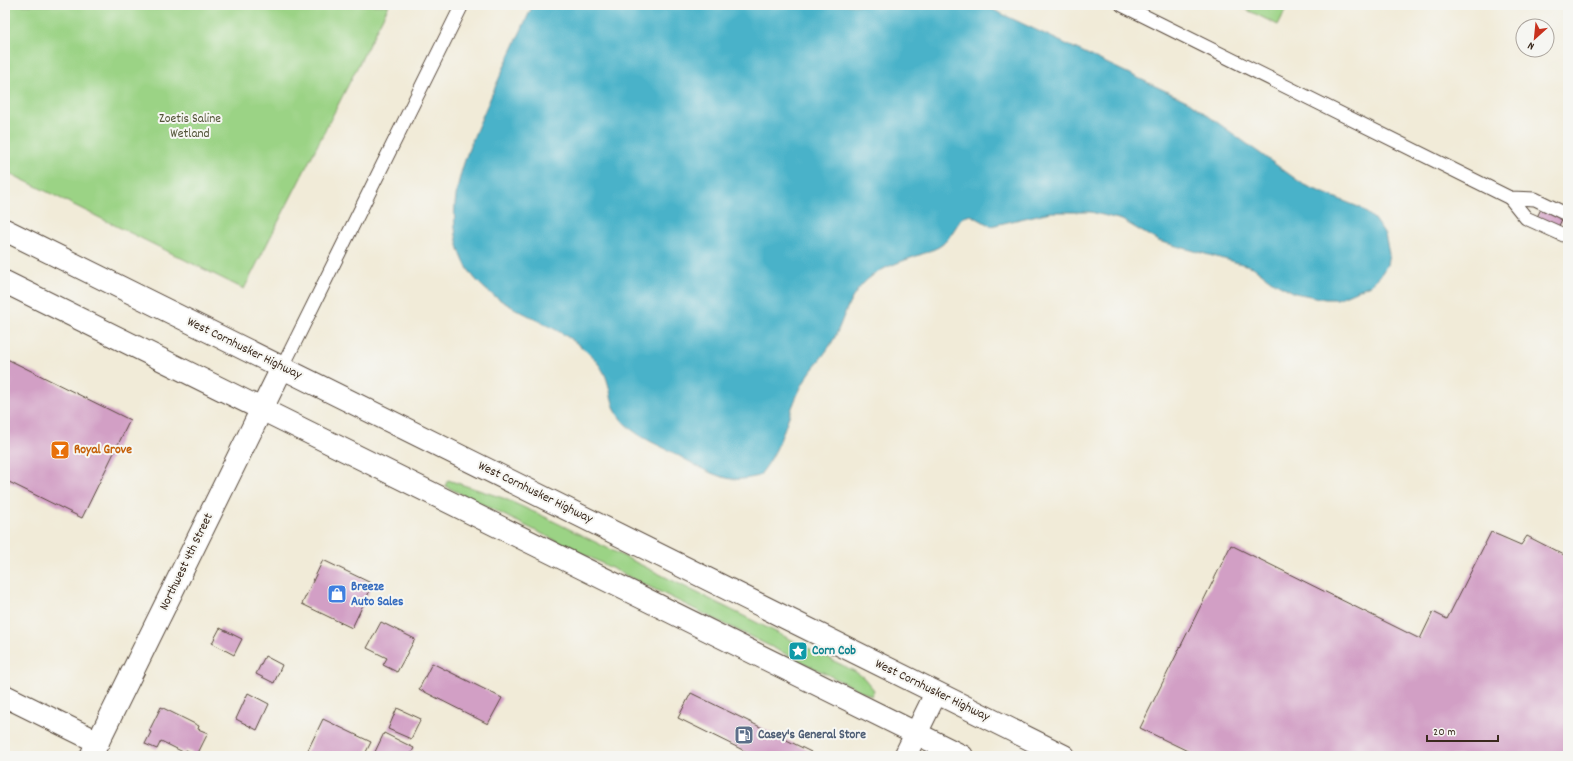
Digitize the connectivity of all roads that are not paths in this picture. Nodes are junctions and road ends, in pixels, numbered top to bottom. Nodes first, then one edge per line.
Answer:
1 (462, 5) edge
2 (1122, 5) edge
3 (1510, 198) junction
4 (1568, 215) edge
5 (5, 230) edge
6 (1568, 237) edge
7 (5, 282) edge
8 (282, 368) junction
9 (262, 409) junction
10 (936, 693) junction
11 (5, 696) edge
12 (916, 733) junction
13 (94, 749) edge
14 (905, 756) edge
15 (962, 756) edge
16 (1064, 756) edge

1 - 8 lane
2 - 3 lane
3 - 4 lane
3 - 6 lane
5 - 8 main road, West Cornhusker Highway
7 - 9 main road
8 - 9 main road, Northwest 4th Street
8 - 10 main road, West Cornhusker Highway
9 - 12 main road
9 - 13 main road, Northwest 4th Street
10 - 12 main road
10 - 16 main road, West Cornhusker Highway
11 - 13 main road
12 - 14 main road
12 - 15 main road

